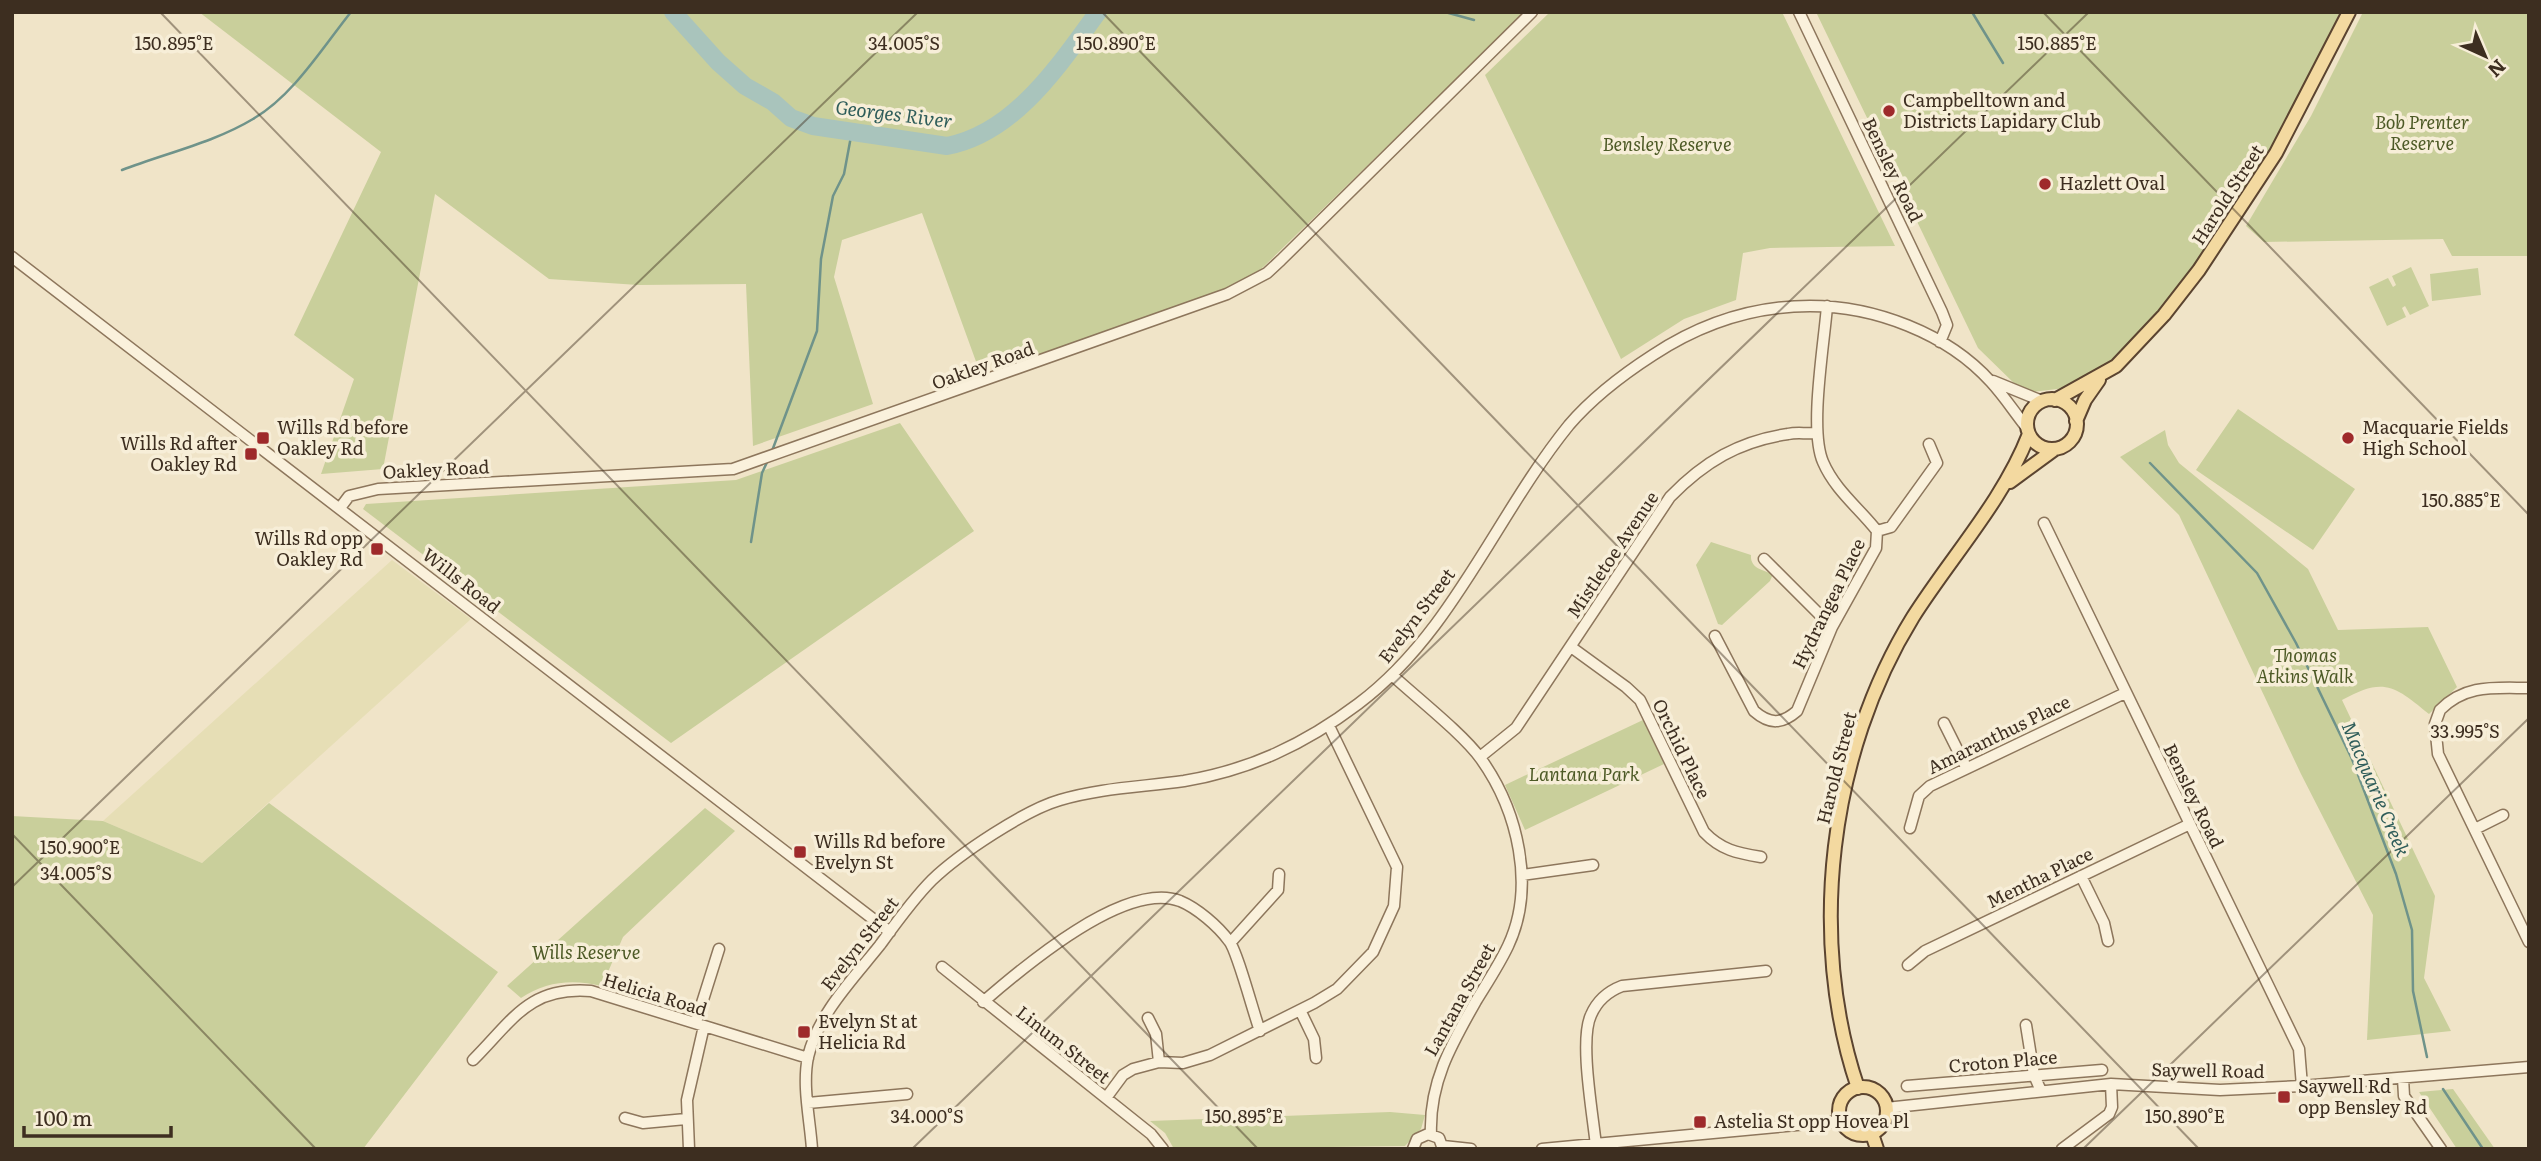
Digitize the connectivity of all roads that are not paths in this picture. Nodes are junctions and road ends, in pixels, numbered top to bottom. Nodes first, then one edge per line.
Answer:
1 (1532, 12) edge
2 (1799, 12) edge
3 (2349, 12) edge
4 (12, 257) edge
5 (1827, 306) junction
6 (1940, 342) junction
7 (2104, 375) junction
8 (1989, 379) junction
9 (2048, 400) junction
10 (2076, 421) junction
11 (2028, 431) junction
12 (1815, 433) junction
13 (1929, 444) dead end
14 (2054, 449) junction
15 (2001, 490) junction
16 (340, 508) junction
17 (2043, 523) dead end
18 (1877, 531) junction
19 (1764, 559) dead end
20 (1832, 627) junction
21 (1715, 636) dead end
22 (1571, 647) junction
23 (1392, 675) junction
24 (2529, 688) edge
25 (2125, 692) junction
26 (1944, 723) dead end
27 (1329, 726) junction
28 (1480, 757) junction
29 (1966, 767) junction
30 (2503, 815) dead end
31 (2190, 824) junction
32 (1910, 828) dead end
33 (2475, 828) junction
34 (1761, 857) dead end
35 (1593, 865) dead end
36 (1279, 874) dead end
37 (1522, 875) junction
38 (2081, 876) junction
39 (890, 932) junction
40 (2528, 939) edge
41 (2108, 941) dead end
42 (1231, 942) junction
43 (719, 949) dead end
44 (1908, 965) dead end
45 (942, 967) dead end
46 (1766, 971) dead end
47 (983, 1002) junction
48 (1300, 1010) junction
49 (1148, 1018) dead end
50 (700, 1024) junction
51 (2026, 1025) dead end
52 (1260, 1031) junction
53 (808, 1058) junction
54 (1317, 1058) dead end
55 (473, 1060) dead end
56 (1159, 1062) junction
57 (2529, 1067) edge
58 (2102, 1070) dead end
59 (2034, 1075) junction
60 (2403, 1077) junction
61 (2111, 1084) junction
62 (1907, 1086) dead end
63 (2302, 1086) junction
64 (1858, 1088) junction
65 (2040, 1091) junction
66 (907, 1094) dead end
67 (1105, 1098) junction
68 (808, 1104) junction
69 (1886, 1108) junction
70 (625, 1118) dead end
71 (686, 1119) junction
72 (1840, 1121) junction
73 (1431, 1134) junction
74 (1872, 1134) junction
75 (1654, 1145) edge
76 (1596, 1146) junction
77 (1443, 1147) edge
78 (689, 1149) edge
79 (812, 1149) edge
80 (1163, 1149) edge
81 (1413, 1149) edge
82 (1471, 1149) edge
83 (1542, 1149) edge
84 (1877, 1149) edge
85 (2062, 1149) edge
86 (2441, 1149) edge

1 - 16 street, Oakley Road
2 - 6 street, Bensley Road
3 - 7 main road, Harold Street
4 - 16 street, Wills Road
5 - 6 street, Evelyn Street
5 - 12 street
5 - 23 street, Evelyn Street
6 - 8 street, Evelyn Street
7 - 9 main road, Harold Street
7 - 10 main road, Harold Street
8 - 9 street, Evelyn Street
8 - 11 street, Evelyn Street
9 - 10 main road
9 - 11 main road
10 - 14 main road
11 - 14 main road
11 - 15 main road, Harold Street
12 - 18 street
12 - 22 street, Mistletoe Avenue
13 - 18 street, Hydrangea Place
14 - 15 main road, Harold Street
15 - 64 main road, Harold Street
16 - 39 street, Wills Road
17 - 25 street, Bensley Road
18 - 20 street, Hydrangea Place
19 - 20 street
20 - 21 street, Hydrangea Place
22 - 28 street, Mistletoe Avenue
22 - 34 street, Orchid Place
23 - 27 street, Evelyn Street
23 - 28 street, Lantana Street
24 - 33 street
25 - 29 street, Amaranthus Place
25 - 31 street, Bensley Road
26 - 29 street
27 - 39 street, Evelyn Street
27 - 48 street
28 - 37 street, Lantana Street
29 - 32 street, Amaranthus Place
30 - 33 street
31 - 38 street, Mentha Place
31 - 63 street, Bensley Road
33 - 40 street
35 - 37 street
36 - 42 street
37 - 73 street, Lantana Street
38 - 41 street
38 - 44 street, Mentha Place
39 - 53 street, Evelyn Street
42 - 47 street
42 - 52 street
43 - 50 street
45 - 47 street, Linum Street
46 - 76 street
47 - 67 street, Linum Street
48 - 52 street
48 - 54 street
49 - 56 street
50 - 53 street, Helicia Road
50 - 55 street, Helicia Road
50 - 71 street
51 - 59 street
52 - 56 street
53 - 68 street, Evelyn Street
56 - 67 street
57 - 60 street, Saywell Road
58 - 59 street, Croton Place
59 - 62 street, Croton Place
59 - 65 street
60 - 63 street, Saywell Road
60 - 86 street
61 - 63 street, Saywell Road
61 - 65 street, Saywell Road
61 - 85 street
64 - 69 main road
64 - 72 main road
65 - 69 street, Saywell Road
66 - 68 street
67 - 80 street, Linum Street
68 - 79 street, Evelyn Street
69 - 74 main road
70 - 71 street
71 - 78 street
72 - 74 main road
72 - 75 street
73 - 77 street
73 - 81 street
74 - 84 main road
75 - 76 street
76 - 83 street
77 - 82 street

